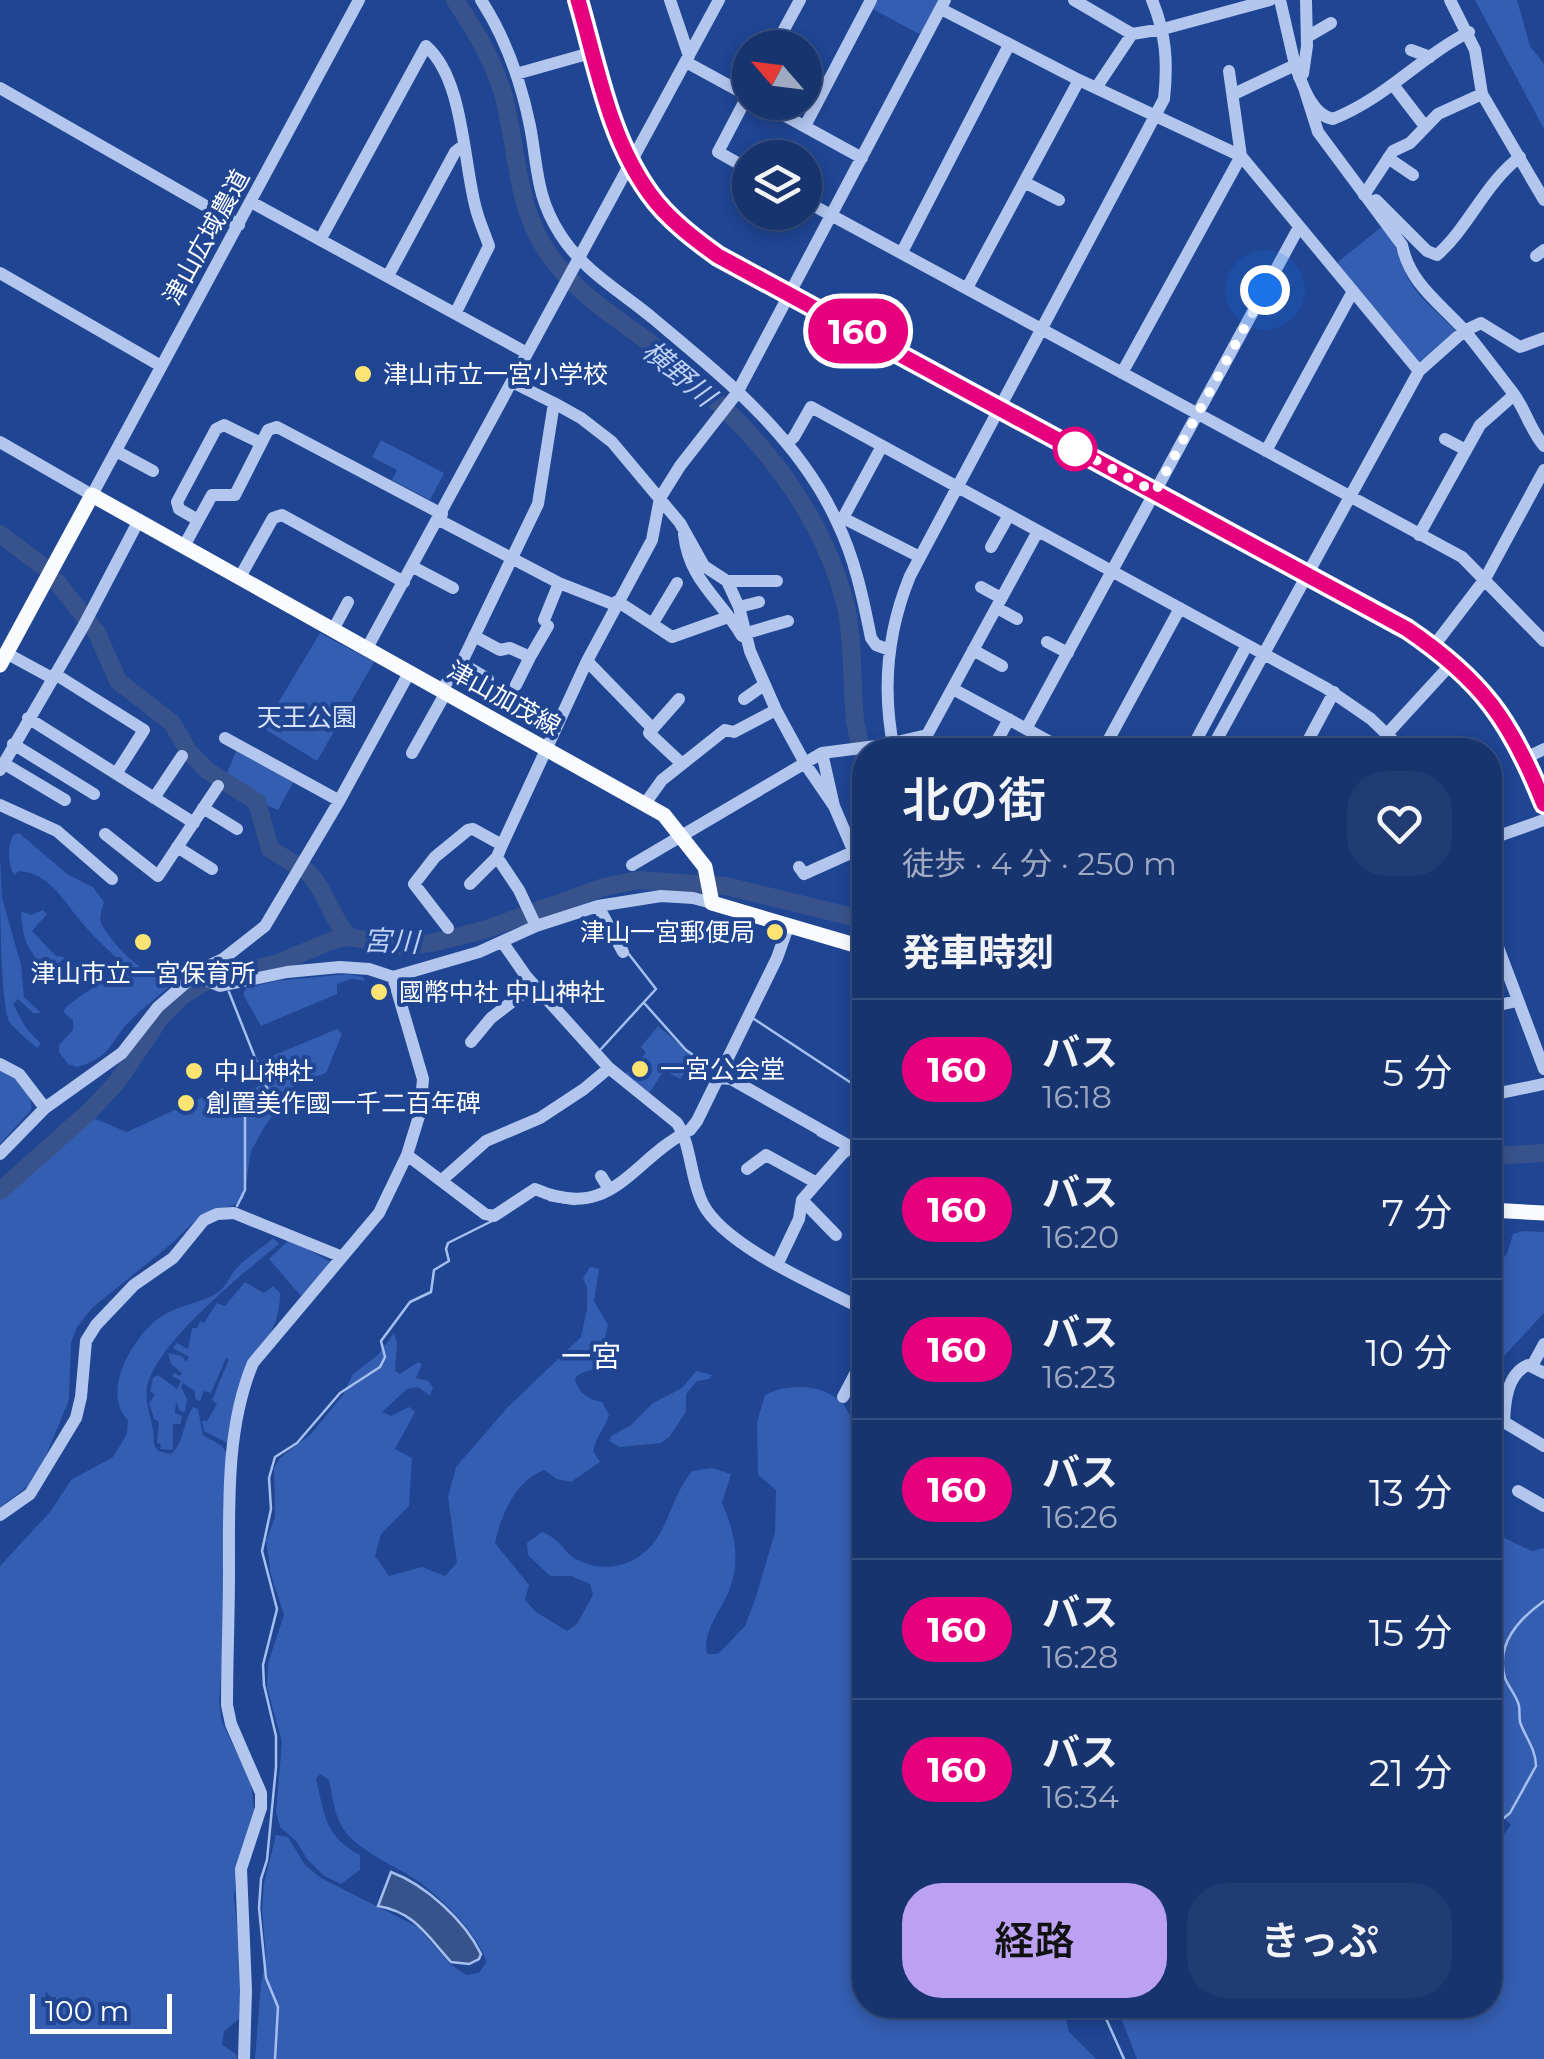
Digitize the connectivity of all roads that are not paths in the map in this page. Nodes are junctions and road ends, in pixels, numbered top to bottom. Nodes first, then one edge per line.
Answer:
1 (359, 0) edge
2 (480, 0) edge
3 (578, 0) edge
4 (670, 0) edge
5 (719, 0) edge
6 (800, 0) edge
7 (871, 0) edge
8 (1074, 0) edge
9 (1152, 0) edge
10 (1270, 0) edge
11 (1280, 0) edge
12 (1306, 0) edge
13 (1450, 0) edge
14 (943, 4) edge
15 (1228, 5) edge
16 (1331, 24) dead end
17 (1163, 29) junction
18 (784, 30) edge
19 (1469, 32) junction
20 (1132, 34) junction
21 (1307, 37) junction
22 (1009, 45) junction
23 (1411, 50) dead end
24 (594, 52) junction
25 (1430, 57) junction
26 (688, 59) junction
27 (1297, 71) junction
28 (1228, 72) dead end
29 (516, 74) junction
30 (1079, 80) junction
31 (732, 85) edge
32 (1394, 86) junction
33 (0, 88) edge
34 (1096, 88) junction
35 (1305, 91) junction
36 (1234, 94) junction
37 (1482, 94) junction
38 (1156, 115) junction
39 (738, 120) edge
40 (794, 120) edge
41 (1424, 125) junction
42 (805, 126) junction
43 (464, 145) junction
44 (1241, 156) junction
45 (1520, 157) junction
46 (862, 158) junction
47 (1388, 158) junction
48 (630, 160) junction
49 (732, 160) edge
50 (1413, 176) dead end
51 (1024, 182) junction
52 (1366, 192) junction
53 (1059, 200) dead end
54 (1544, 200) edge
55 (251, 202) junction
56 (822, 210) edge
57 (832, 216) junction
58 (238, 224) junction
59 (1299, 227) junction
60 (320, 240) junction
61 (902, 252) junction
62 (577, 260) junction
63 (0, 274) edge
64 (388, 276) junction
65 (968, 288) junction
66 (1353, 291) junction
67 (791, 294) junction
68 (456, 312) junction
69 (1042, 330) junction
70 (1464, 330) junction
71 (1544, 338) edge
72 (528, 352) junction
73 (161, 366) junction
74 (1419, 371) junction
75 (1122, 373) junction
76 (512, 382) junction
77 (1514, 395) junction
78 (735, 396) junction
79 (554, 403) junction
80 (1001, 408) junction
81 (1197, 415) junction
82 (1444, 439) dead end
83 (0, 442) edge
84 (261, 443) junction
85 (787, 443) junction
86 (882, 446) junction
87 (1544, 446) edge
88 (1466, 450) junction
89 (116, 451) junction
90 (1266, 451) junction
91 (1544, 470) edge
92 (152, 471) dead end
93 (957, 487) junction
94 (1155, 492) junction
95 (92, 495) junction
96 (1348, 497) junction
97 (660, 498) junction
98 (1008, 515) junction
99 (440, 517) junction
100 (139, 520) junction
101 (198, 520) junction
102 (840, 520) junction
103 (684, 529) junction
104 (1038, 531) junction
105 (1420, 535) junction
106 (184, 546) junction
107 (991, 547) dead end
108 (920, 557) junction
109 (510, 558) junction
110 (413, 566) junction
111 (1113, 571) junction
112 (1307, 575) junction
113 (240, 577) junction
114 (1485, 578) junction
115 (721, 579) junction
116 (777, 581) dead end
117 (404, 582) junction
118 (559, 583) junction
119 (676, 583) dead end
120 (704, 587) junction
121 (981, 587) dead end
122 (453, 588) dead end
123 (348, 602) dead end
124 (759, 602) dead end
125 (616, 603) junction
126 (999, 603) junction
127 (1180, 608) junction
128 (733, 612) junction
129 (1017, 619) dead end
130 (788, 621) dead end
131 (653, 623) junction
132 (333, 630) junction
133 (747, 633) junction
134 (474, 636) junction
135 (1544, 641) edge
136 (1047, 643) dead end
137 (1248, 645) junction
138 (1433, 647) junction
139 (366, 650) junction
140 (890, 650) junction
141 (973, 650) junction
142 (750, 651) junction
143 (1068, 653) junction
144 (1264, 654) junction
145 (530, 657) junction
146 (3, 659) edge
147 (587, 661) junction
148 (1452, 662) junction
149 (461, 663) junction
150 (1002, 666) dead end
151 (409, 673) junction
152 (54, 676) junction
153 (488, 679) dead end
154 (516, 684) dead end
155 (764, 685) junction
156 (952, 689) junction
157 (442, 692) junction
158 (1334, 692) junction
159 (680, 699) dead end
160 (744, 699) dead end
161 (776, 710) junction
162 (28, 718) junction
163 (1009, 720) junction
164 (653, 729) junction
165 (1026, 729) junction
166 (1388, 734) junction
167 (225, 738) dead end
168 (890, 738) edge
169 (917, 738) edge
170 (999, 738) edge
171 (1042, 738) edge
172 (1110, 738) edge
173 (1198, 738) edge
174 (1218, 738) edge
175 (1309, 738) edge
176 (1392, 738) edge
177 (14, 744) junction
178 (1544, 749) edge
179 (546, 750) junction
180 (852, 750) edge
181 (412, 753) dead end
182 (826, 753) junction
183 (182, 756) dead end
184 (1526, 758) junction
185 (804, 762) junction
186 (681, 763) junction
187 (2, 767) edge
188 (116, 774) junction
189 (218, 786) dead end
190 (94, 794) dead end
191 (154, 798) junction
192 (65, 800) dead end
193 (338, 800) junction
194 (1544, 804) edge
195 (644, 805) junction
196 (0, 806) edge
197 (834, 806) junction
198 (203, 808) junction
199 (1544, 820) edge
200 (194, 823) junction
201 (237, 829) dead end
202 (106, 834) dead end
203 (682, 835) junction
204 (1502, 835) edge
205 (177, 847) junction
206 (852, 850) edge
207 (499, 851) junction
208 (852, 852) edge
209 (632, 865) dead end
210 (798, 867) dead end
211 (212, 869) dead end
212 (112, 879) dead end
213 (470, 884) dead end
214 (712, 898) junction
215 (598, 906) junction
216 (536, 926) junction
217 (788, 927) junction
218 (448, 928) dead end
219 (504, 944) junction
220 (852, 944) edge
221 (624, 952) dead end
222 (1502, 958) edge
223 (393, 977) junction
224 (203, 980) junction
225 (534, 985) junction
226 (1518, 1001) junction
227 (1502, 1004) edge
228 (471, 1042) dead end
229 (0, 1064) edge
230 (608, 1068) junction
231 (1544, 1070) edge
232 (718, 1078) junction
233 (1544, 1084) edge
234 (1502, 1093) edge
235 (44, 1108) junction
236 (684, 1136) junction
237 (852, 1143) edge
238 (848, 1145) junction
239 (0, 1154) edge
240 (407, 1155) junction
241 (747, 1169) dead end
242 (602, 1176) dead end
243 (528, 1177) dead end
244 (442, 1180) junction
245 (815, 1182) junction
246 (609, 1189) junction
247 (538, 1191) junction
248 (498, 1194) dead end
249 (802, 1200) junction
250 (509, 1207) junction
251 (1502, 1211) edge
252 (1544, 1213) edge
253 (836, 1235) dead end
254 (340, 1256) junction
255 (778, 1263) junction
256 (852, 1303) edge
257 (1544, 1344) edge
258 (1538, 1370) edge
259 (852, 1380) edge
260 (843, 1397) dead end
261 (1544, 1446) edge
262 (1518, 1491) dead end
263 (1544, 1506) edge
264 (0, 1515) edge
265 (244, 2059) edge

1 - 55 street, 津山広域農道
2 - 29 street
3 - 24 main road
4 - 26 street
5 - 26 street
6 - 18 street
7 - 42 street
8 - 20 street
9 - 17 street
10 - 15 street
11 - 27 street
12 - 21 street
13 - 19 street
14 - 22 street
14 - 46 street
15 - 17 street
16 - 21 street
17 - 20 street
17 - 38 street
19 - 25 street
19 - 37 street
20 - 34 street
21 - 27 street
22 - 30 street
22 - 61 street
23 - 25 street
24 - 29 street
24 - 48 main road
25 - 32 street
26 - 31 street
26 - 48 street
27 - 35 street
27 - 36 street
28 - 36 street
29 - 62 street
30 - 34 street
30 - 51 street
32 - 35 street
32 - 41 street
33 - 58 street
34 - 38 street
35 - 52 street
36 - 44 street
37 - 41 street
37 - 45 street
38 - 44 street
38 - 69 street
39 - 49 street
40 - 42 street
41 - 47 street
42 - 46 street
43 - 60 street
43 - 64 street
43 - 68 street
44 - 59 street
44 - 75 street
45 - 52 street
45 - 54 street
46 - 57 street
47 - 50 street
47 - 52 street
48 - 62 street
48 - 67 main road
51 - 53 street
51 - 65 street
52 - 70 street
55 - 58 street, 津山広域農道
55 - 60 street
56 - 57 street
57 - 61 street
57 - 67 street
58 - 73 street, 津山広域農道
59 - 66 street
59 - 81 street
60 - 64 street
61 - 65 street
62 - 72 street
62 - 78 street
63 - 73 street
64 - 68 street
65 - 69 street
66 - 74 street
66 - 90 street
67 - 78 street
67 - 80 main road
68 - 72 street
69 - 75 street
69 - 80 street
70 - 71 street
70 - 74 street
70 - 77 street
72 - 76 street
73 - 89 street, 津山広域農道
74 - 96 street
75 - 81 street
76 - 79 street
76 - 99 street
77 - 87 street
77 - 88 street
78 - 85 street
78 - 97 street
79 - 97 street
79 - 109 street
80 - 93 street
80 - 94 main road
81 - 90 street
81 - 94 street
82 - 88 street
83 - 95 street
84 - 99 street
84 - 101 street
84 - 101 street
85 - 86 street
85 - 102 street
86 - 93 street
86 - 102 street
88 - 105 street
89 - 92 street
89 - 95 street, 津山広域農道
90 - 96 street
91 - 114 street
93 - 98 street
93 - 108 street
94 - 111 street
94 - 112 main road
95 - 100 main road, 津山加茂線
95 - 146 main road
96 - 105 street
96 - 112 street
97 - 103 street
97 - 125 street
98 - 104 street
98 - 107 street
99 - 109 street
99 - 110 street
100 - 106 main road, 津山加茂線
100 - 152 street
101 - 106 street
102 - 108 street
102 - 140 street
103 - 115 street
103 - 120 street
104 - 111 street
104 - 126 street
105 - 114 street
106 - 113 main road, 津山加茂線
108 - 140 street
109 - 118 street
109 - 134 street
110 - 117 street
110 - 122 street
111 - 127 street
111 - 143 street
112 - 138 main road
112 - 144 street
113 - 117 street
113 - 132 main road, 津山加茂線
114 - 135 street
114 - 138 street
115 - 116 street
115 - 120 street
115 - 128 street
117 - 139 street
118 - 125 street
118 - 145 street
119 - 131 street
120 - 128 street
121 - 126 street
123 - 132 street
124 - 128 street
125 - 131 street
125 - 147 street
126 - 129 street
126 - 141 street
127 - 137 street
127 - 172 street
128 - 131 street
128 - 133 street
128 - 142 street
130 - 133 street
132 - 139 main road, 津山加茂線
133 - 142 street
134 - 145 street
134 - 149 street
136 - 143 street
137 - 144 street
137 - 173 street
138 - 148 main road
139 - 151 main road, 津山加茂線
140 - 168 street
141 - 150 street
141 - 156 street
142 - 155 street
143 - 165 street
144 - 158 street
144 - 174 street
145 - 154 street
146 - 152 street
147 - 164 street
147 - 179 street
148 - 166 street
148 - 184 main road
149 - 153 street
149 - 157 street
151 - 157 main road, 津山加茂線
151 - 193 street
152 - 162 street
152 - 188 street
155 - 160 street
155 - 161 street
156 - 163 street
156 - 169 street
157 - 179 main road, 津山加茂線
157 - 181 street
158 - 166 street
158 - 175 street
159 - 164 street
161 - 185 street
161 - 186 street
162 - 177 street
162 - 188 street
163 - 165 street
163 - 170 street
164 - 186 street
165 - 171 street
166 - 176 street
167 - 193 street
177 - 187 street
177 - 190 street
178 - 184 street
179 - 195 main road, 津山加茂線
179 - 207 street
180 - 182 street
182 - 185 street
182 - 197 street
183 - 191 street
184 - 194 main road
185 - 197 street
185 - 203 street
186 - 195 street
187 - 192 street
188 - 191 street
189 - 198 street
191 - 200 street
193 - 224 street
195 - 203 main road, 津山加茂線
196 - 212 street
197 - 206 street
198 - 200 street
198 - 201 street
199 - 204 street
200 - 205 street
202 - 205 street
203 - 209 street
203 - 214 main road, 津山加茂線
205 - 211 street
207 - 213 street
207 - 216 street
207 - 218 street
208 - 210 street
214 - 215 street
214 - 217 main road
215 - 216 street
215 - 221 street
216 - 219 street
217 - 220 main road
217 - 232 street
219 - 223 street
219 - 225 street
222 - 226 street
223 - 224 street
223 - 240 street
224 - 235 street
225 - 228 street
225 - 230 street
226 - 227 street
226 - 231 street
229 - 235 street
230 - 236 street
230 - 244 street
232 - 236 street
232 - 238 street
233 - 234 street
235 - 239 street
236 - 246 street
236 - 255 street
237 - 238 street
238 - 245 street
240 - 244 street
240 - 254 street
241 - 245 street
242 - 246 street
243 - 247 street
244 - 250 street
245 - 249 street
246 - 247 street
247 - 250 street
248 - 250 street
249 - 253 street
249 - 255 street
251 - 252 main road
254 - 264 street
254 - 265 street
255 - 256 street
257 - 258 street
258 - 261 street
259 - 260 street
262 - 263 street

